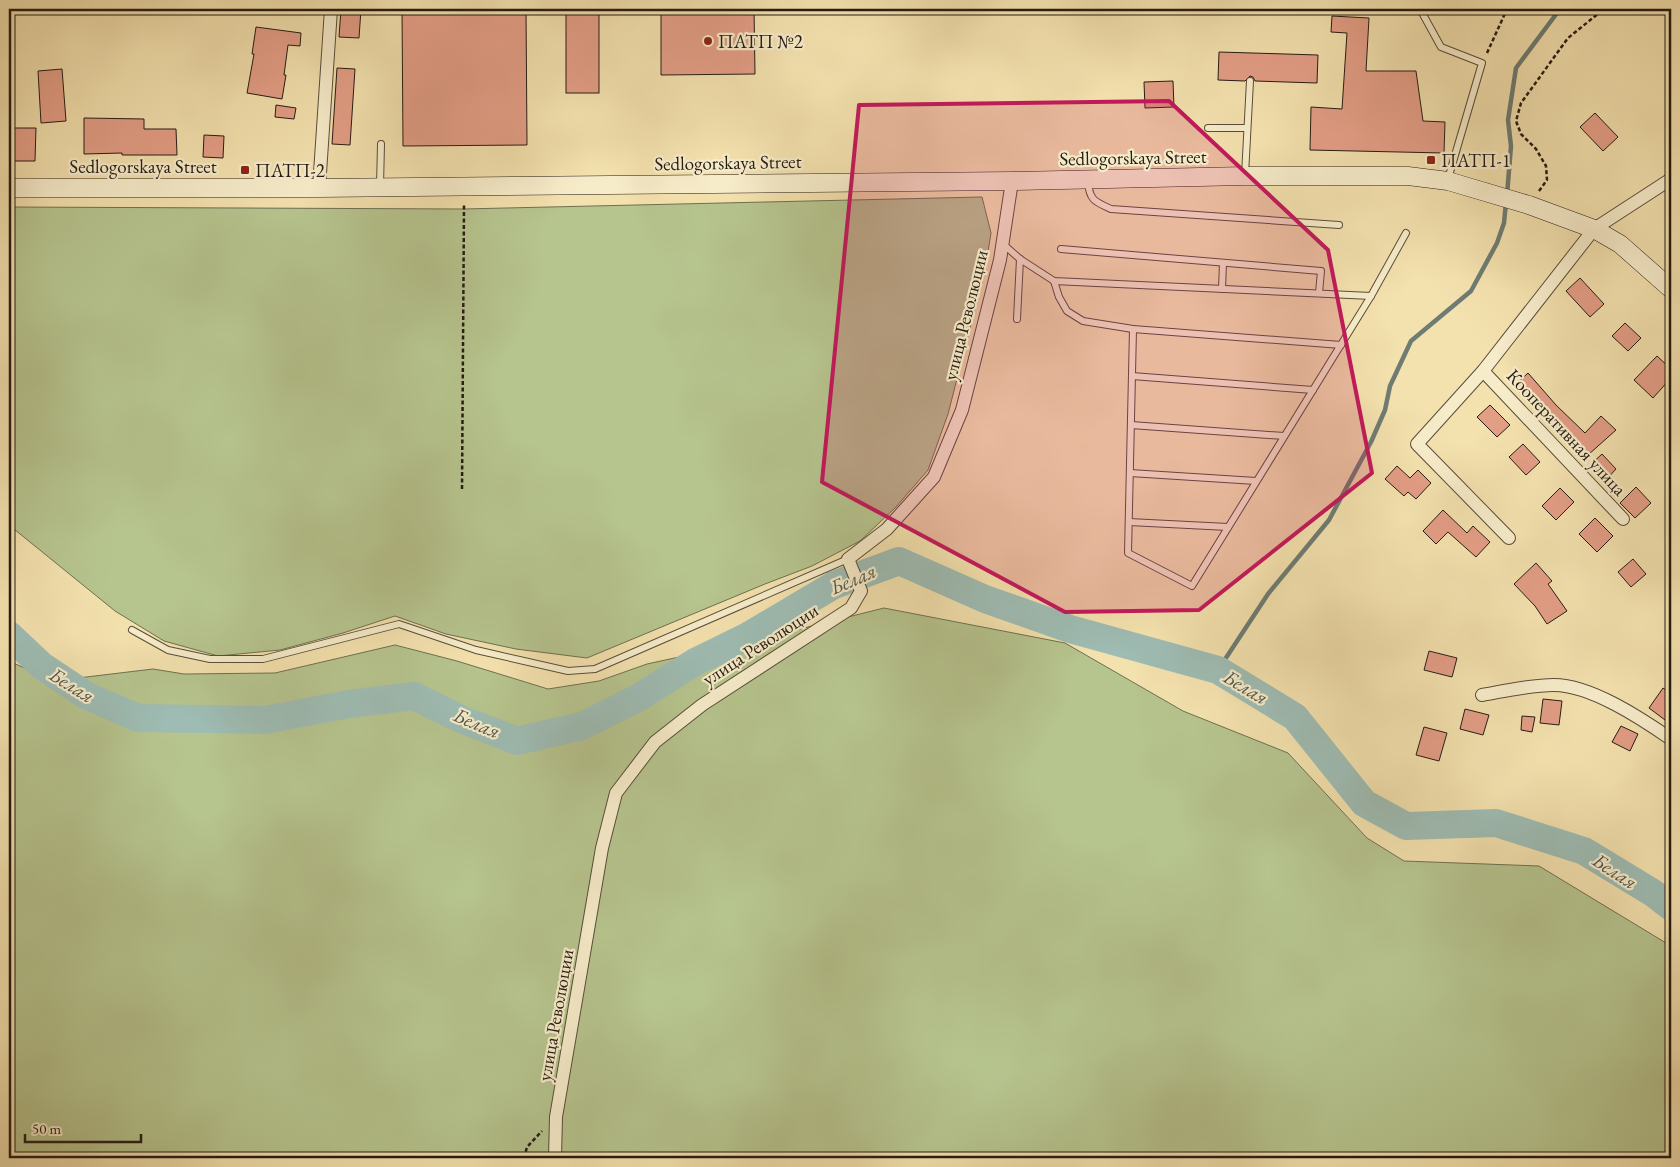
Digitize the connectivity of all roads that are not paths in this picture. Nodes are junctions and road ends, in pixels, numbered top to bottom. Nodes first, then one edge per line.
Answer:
1 (332, 9) edge
2 (1420, 9) edge
3 (1250, 81) dead end
4 (1208, 128) dead end
5 (1247, 128) junction
6 (381, 144) dead end
7 (1245, 176) junction
8 (1088, 179) junction
9 (1671, 179) edge
10 (1012, 181) junction
11 (1448, 181) junction
12 (380, 187) junction
13 (9, 188) edge
14 (319, 188) junction
15 (1338, 225) dead end
16 (1594, 229) junction
17 (1406, 233) dead end
18 (1002, 243) junction
19 (1061, 250) dead end
20 (1020, 259) junction
21 (1223, 263) junction
22 (1054, 281) junction
23 (1222, 289) junction
24 (1671, 289) edge
25 (1320, 293) junction
26 (1371, 296) junction
27 (1017, 319) dead end
28 (1133, 329) junction
29 (1341, 345) junction
30 (1483, 371) junction
31 (1132, 376) junction
32 (1312, 390) junction
33 (1131, 425) junction
34 (1284, 436) junction
35 (1130, 473) junction
36 (1256, 481) junction
37 (1623, 519) dead end
38 (1129, 522) junction
39 (1228, 527) junction
40 (1509, 538) dead end
41 (848, 559) junction
42 (132, 630) dead end
43 (1482, 695) dead end
44 (1671, 739) edge
45 (555, 1158) edge

1 - 14 street
2 - 11 lane
3 - 5 lane
4 - 5 lane
5 - 7 lane
6 - 12 lane
7 - 8 street, Sedlogorskaya Street
7 - 11 street, Sedlogorskaya Street
8 - 10 street, Sedlogorskaya Street
8 - 15 lane
9 - 16 street, Кооперативная улица
10 - 12 street, Sedlogorskaya Street
10 - 18 street, улица Революции
11 - 16 street, Sedlogorskaya Street
12 - 14 street, Sedlogorskaya Street
13 - 14 street, Sedlogorskaya Street
16 - 24 street, Sedlogorskaya Street
16 - 30 street, Кооперативная улица
17 - 26 lane
18 - 20 lane
18 - 41 street, улица Революции
19 - 21 lane
20 - 22 lane
20 - 27 lane
21 - 23 lane
21 - 25 lane
22 - 23 lane
22 - 28 lane
23 - 25 lane
25 - 26 lane
26 - 29 lane
28 - 29 lane
28 - 31 lane
29 - 32 lane
30 - 37 street, Кооперативная улица
30 - 40 street, Кооперативная улица
31 - 32 lane
31 - 33 lane
32 - 34 lane
33 - 34 lane
33 - 35 lane
34 - 36 lane
35 - 36 lane
35 - 38 lane
36 - 39 lane
38 - 39 lane
38 - 39 lane
41 - 42 lane
41 - 45 street, улица Революции
43 - 44 street

